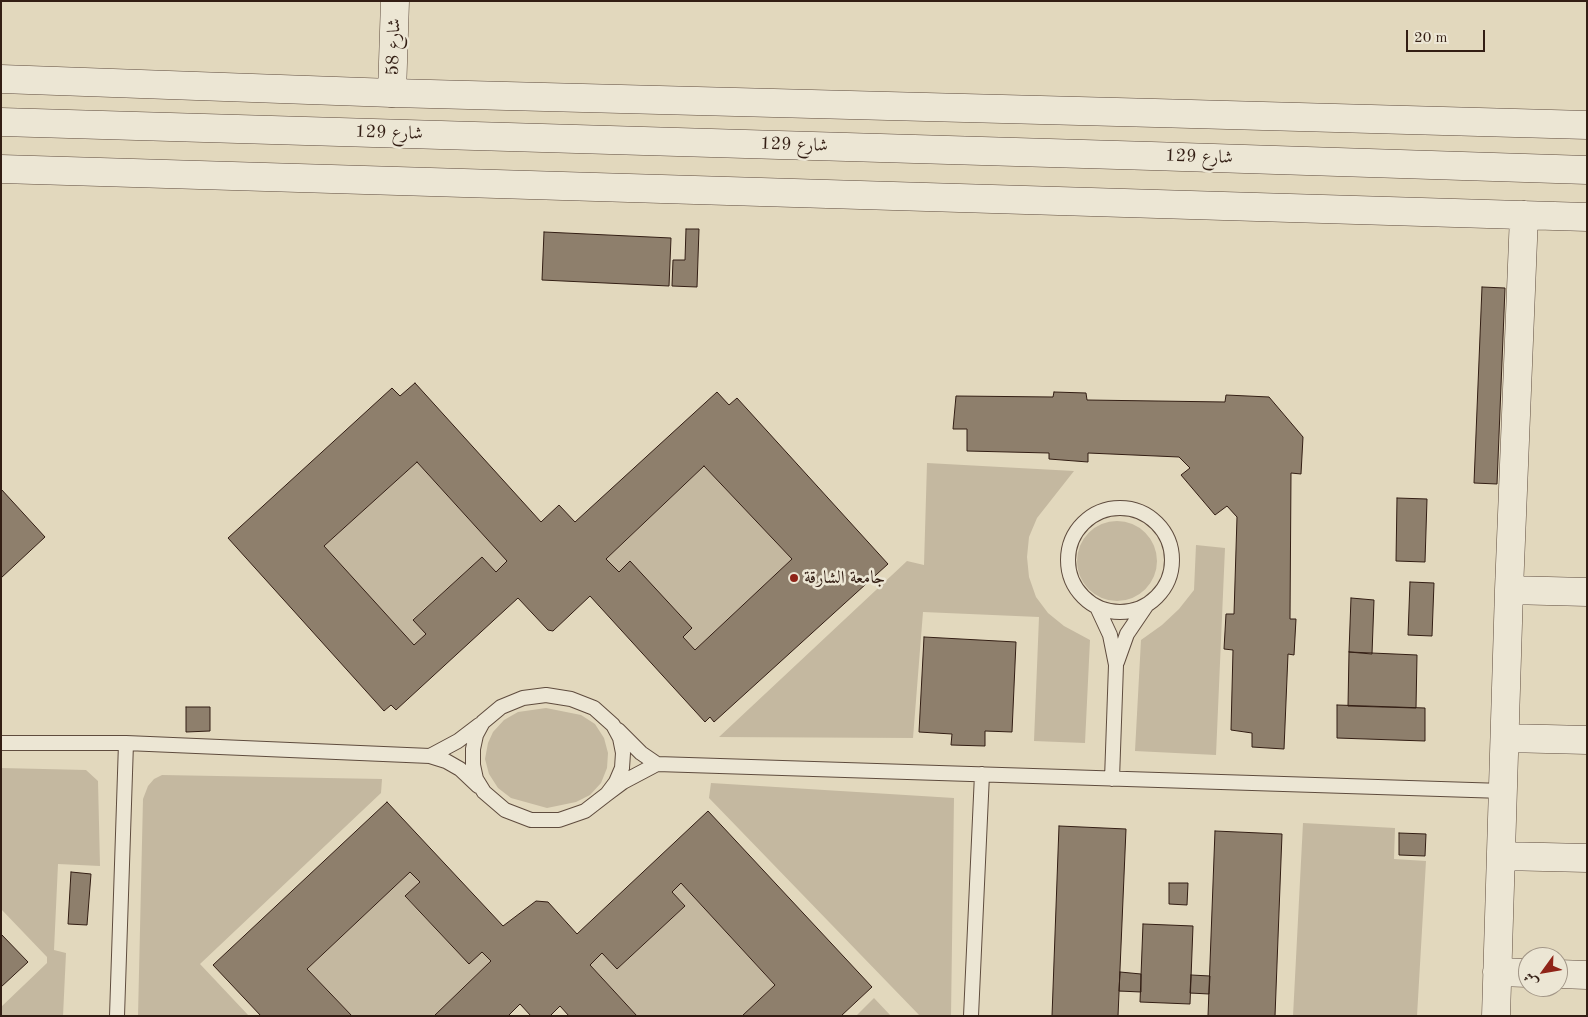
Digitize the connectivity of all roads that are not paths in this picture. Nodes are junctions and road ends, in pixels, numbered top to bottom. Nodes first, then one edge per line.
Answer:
1 (395, 1) edge
2 (1, 79) edge
3 (392, 94) junction
4 (1, 122) edge
5 (1587, 126) edge
6 (1, 169) edge
7 (1587, 170) edge
8 (1524, 215) junction
9 (1587, 217) edge
10 (1509, 590) junction
11 (1587, 592) edge
12 (1146, 606) junction
13 (1097, 607) junction
14 (1116, 665) junction
15 (483, 722) junction
16 (613, 725) junction
17 (1506, 738) junction
18 (1587, 740) edge
19 (1, 743) edge
20 (126, 743) junction
21 (430, 756) junction
22 (657, 764) junction
23 (982, 774) junction
24 (1112, 779) junction
25 (1503, 791) junction
26 (484, 792) junction
27 (607, 794) junction
28 (1501, 856) junction
29 (1587, 858) edge
30 (1497, 972) junction
31 (1518, 973) edge
32 (1568, 974) edge
33 (1587, 975) edge
34 (117, 1016) edge
35 (971, 1016) edge
36 (1496, 1016) edge

1 - 3 street, شارع 58
2 - 3 street
3 - 5 street
4 - 7 street, شارع 129
6 - 8 street
8 - 9 street
8 - 10 street
10 - 11 street
10 - 17 street
12 - 13 lane
12 - 13 lane
12 - 14 lane
13 - 14 lane
14 - 24 lane
15 - 16 lane
15 - 21 lane
15 - 26 lane
16 - 22 lane
16 - 27 lane
17 - 18 street
17 - 25 street
19 - 20 lane
20 - 21 lane
20 - 34 lane
21 - 26 lane
22 - 23 lane
22 - 27 lane
23 - 24 lane
23 - 35 lane
24 - 25 lane
25 - 28 street
26 - 27 lane
28 - 29 street
28 - 30 street
30 - 31 street
30 - 36 street
32 - 33 street

